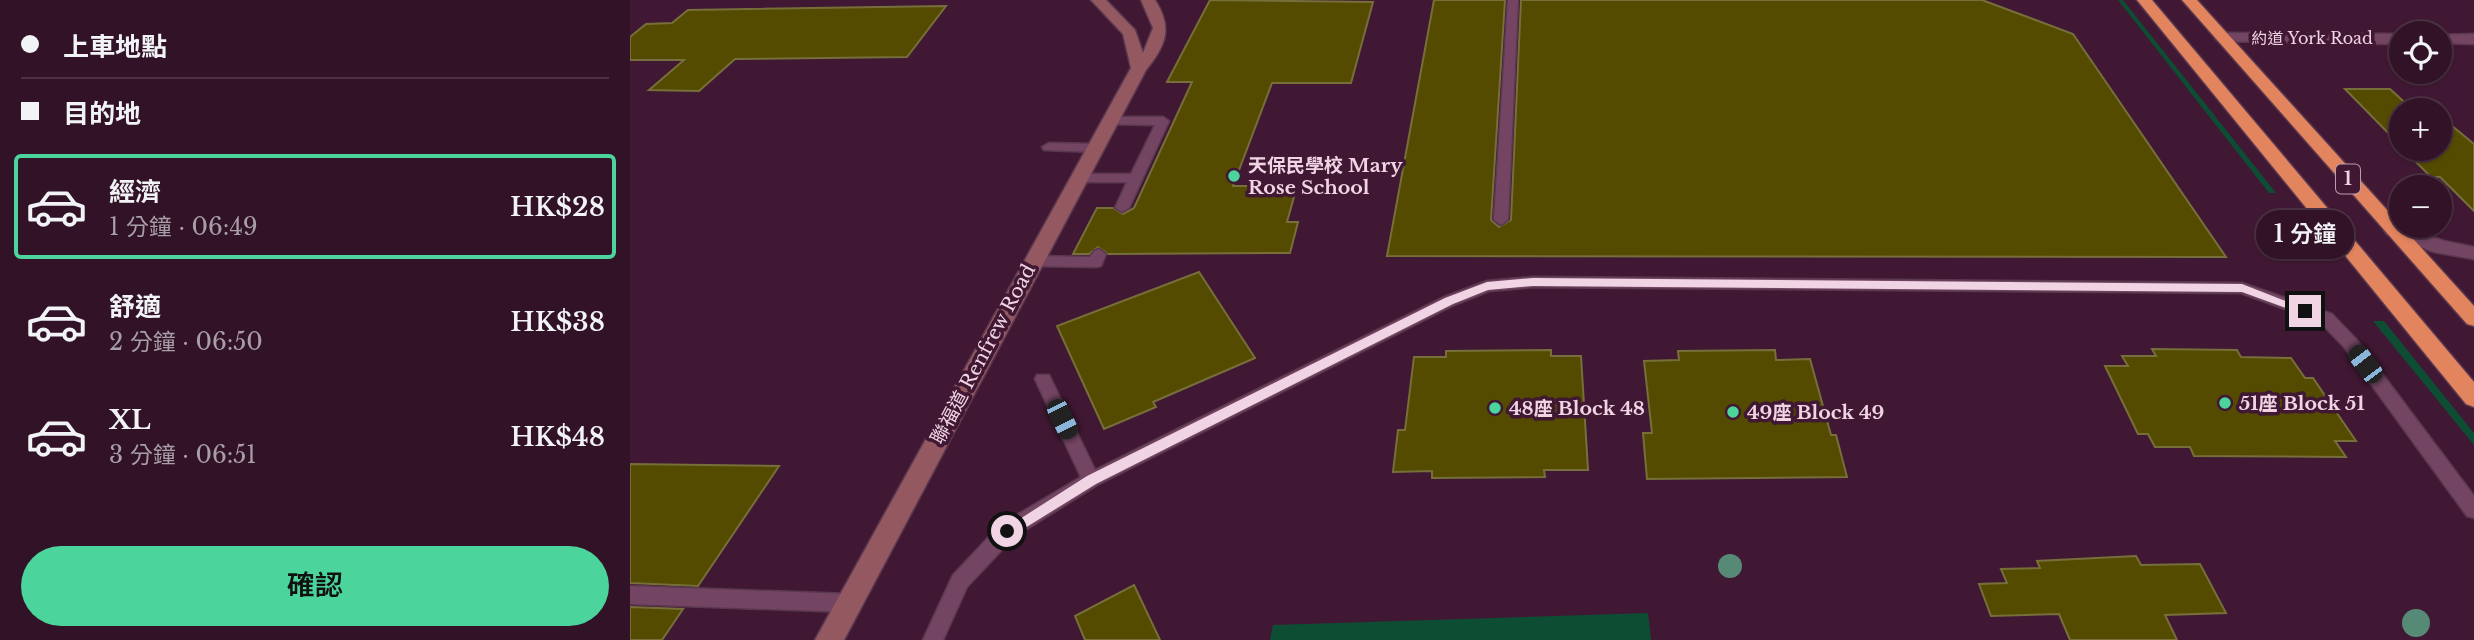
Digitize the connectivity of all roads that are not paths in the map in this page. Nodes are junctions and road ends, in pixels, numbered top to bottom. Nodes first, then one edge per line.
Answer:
1 (1098, 0) edge
2 (1148, 0) edge
3 (1513, 0) edge
4 (2144, 0) edge
5 (2189, 0) edge
6 (2223, 38) junction
7 (2389, 39) edge
8 (2452, 39) edge
9 (2474, 39) edge
10 (1139, 68) junction
11 (1110, 121) junction
12 (1049, 147) dead end
13 (1095, 148) junction
14 (1079, 178) junction
15 (1136, 178) junction
16 (1122, 208) dead end
17 (1502, 220) dead end
18 (2389, 224) edge
19 (2401, 238) edge
20 (2416, 238) edge
21 (2474, 253) edge
22 (1099, 254) dead end
23 (1034, 261) junction
24 (2474, 319) edge
25 (1043, 379) dead end
26 (2474, 398) edge
27 (1091, 480) junction
28 (2474, 510) edge
29 (630, 595) edge
30 (849, 603) junction
31 (829, 640) edge
32 (933, 640) edge

1 - 10 street
2 - 10 street, 聯福道 Renfrew Road
3 - 17 lane
4 - 26 highway, 1
5 - 6 highway, 1
6 - 7 street, 約道 York Road
6 - 18 highway, 1
8 - 9 street
10 - 11 street, 聯福道 Renfrew Road
11 - 13 street, 聯福道 Renfrew Road
11 - 15 lane
12 - 13 lane
13 - 14 street, 聯福道 Renfrew Road
14 - 15 lane
14 - 23 street, 聯福道 Renfrew Road
15 - 16 lane
19 - 24 highway, 1
20 - 21 street
22 - 23 lane
23 - 30 street, 聯福道 Renfrew Road
25 - 27 lane
27 - 28 lane
27 - 32 lane
29 - 30 lane
30 - 31 street, 聯福道 Renfrew Road

